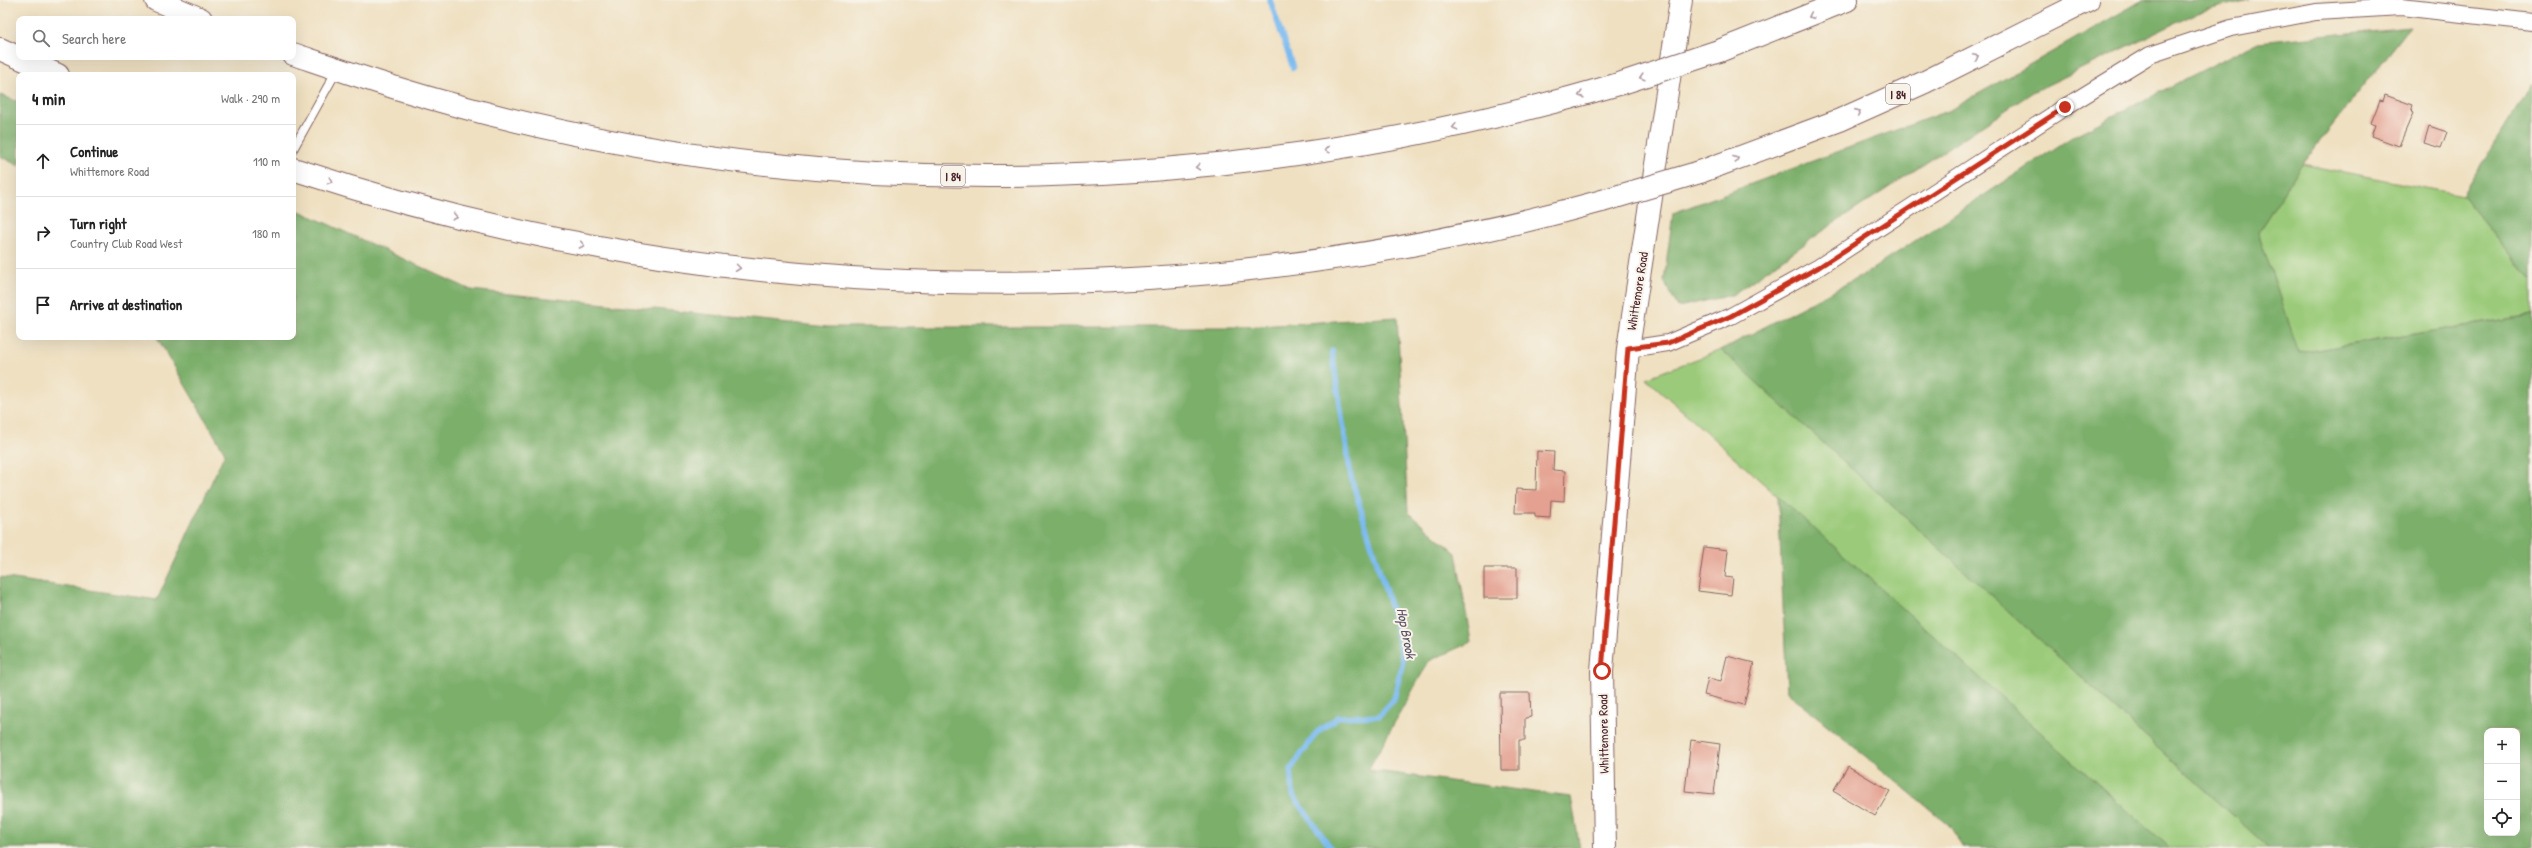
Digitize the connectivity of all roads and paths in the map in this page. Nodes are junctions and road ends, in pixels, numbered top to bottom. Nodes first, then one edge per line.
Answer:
1 (156, 0) edge
2 (1681, 0) edge
3 (1847, 0) edge
4 (2088, 0) edge
5 (194, 16) edge
6 (2532, 22) edge
7 (0, 49) edge
8 (296, 55) edge
9 (16, 56) edge
10 (25, 60) edge
11 (337, 69) junction
12 (51, 72) edge
13 (296, 144) edge
14 (296, 170) edge
15 (1628, 348) junction
16 (1605, 848) edge

1 - 5 main road
2 - 15 main road, Whittemore Road
3 -> 11 main road, I 84, bridge
14 -> 4 main road, I 84, bridge
6 - 15 street
7 - 9 main road
8 - 11 main road, I 84
10 - 12 main road
11 - 13 lane
15 - 16 main road, Whittemore Road

